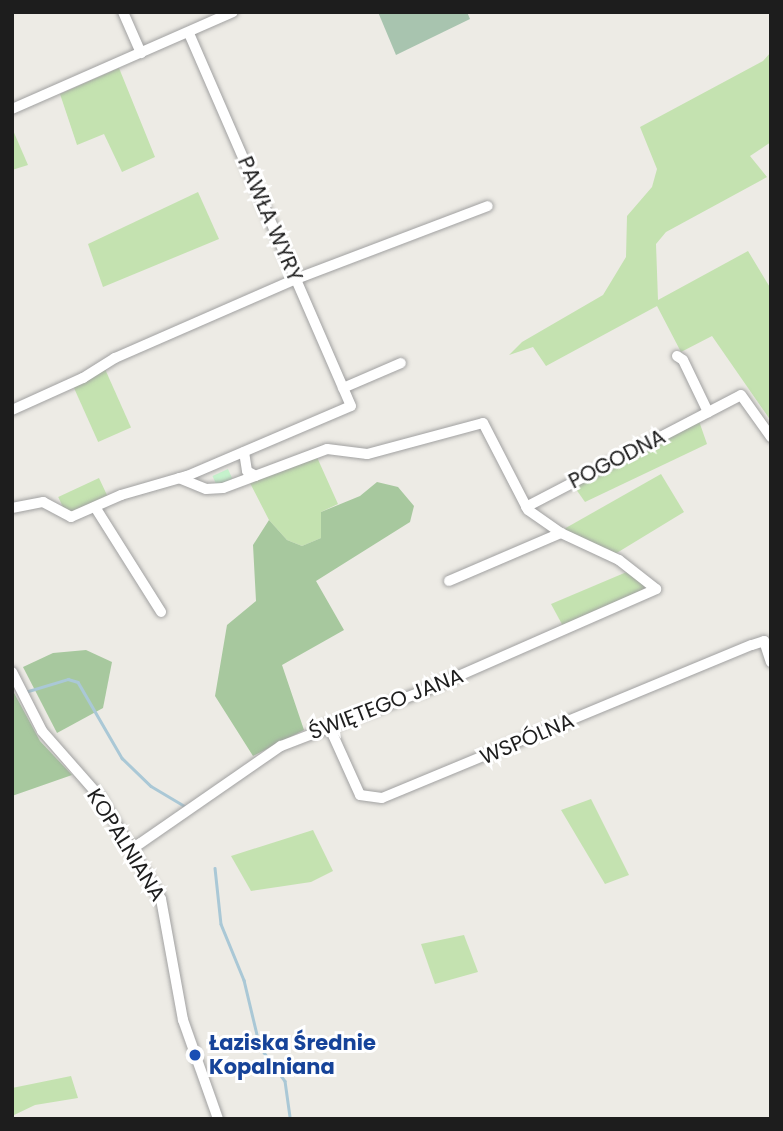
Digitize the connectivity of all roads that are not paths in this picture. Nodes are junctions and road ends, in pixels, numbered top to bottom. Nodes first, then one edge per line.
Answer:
1 (123, 12) edge
2 (233, 12) edge
3 (189, 33) junction
4 (141, 53) junction
5 (12, 109) edge
6 (488, 206) dead end
7 (296, 279) junction
8 (677, 356) dead end
9 (401, 363) dead end
10 (343, 388) junction
11 (12, 410) edge
12 (708, 412) junction
13 (771, 437) edge
14 (244, 452) junction
15 (256, 475) junction
16 (183, 482) junction
17 (95, 507) junction
18 (526, 507) junction
19 (12, 508) edge
20 (561, 533) junction
21 (449, 581) dead end
22 (161, 612) dead end
23 (771, 662) edge
24 (12, 672) edge
25 (328, 724) junction
26 (132, 849) junction
27 (218, 1119) edge

1 - 4 street
2 - 3 street
3 - 4 street
3 - 7 street, PAWŁA WYRY
4 - 5 street
6 - 7 street
7 - 10 street, PAWŁA WYRY
7 - 11 street
8 - 12 street
9 - 10 street
10 - 14 street, PAWŁA WYRY
12 - 13 street, POGODNA
12 - 18 street, POGODNA
14 - 15 street
14 - 16 street
15 - 16 street
15 - 18 street
16 - 17 street
17 - 19 street
17 - 22 street
18 - 20 street
20 - 21 street
20 - 25 street, ŚWIĘTEGO JANA
23 - 25 street, WSPÓLNA
24 - 26 street, KOPALNIANA
25 - 26 street, ŚWIĘTEGO JANA
26 - 27 street, KOPALNIANA

